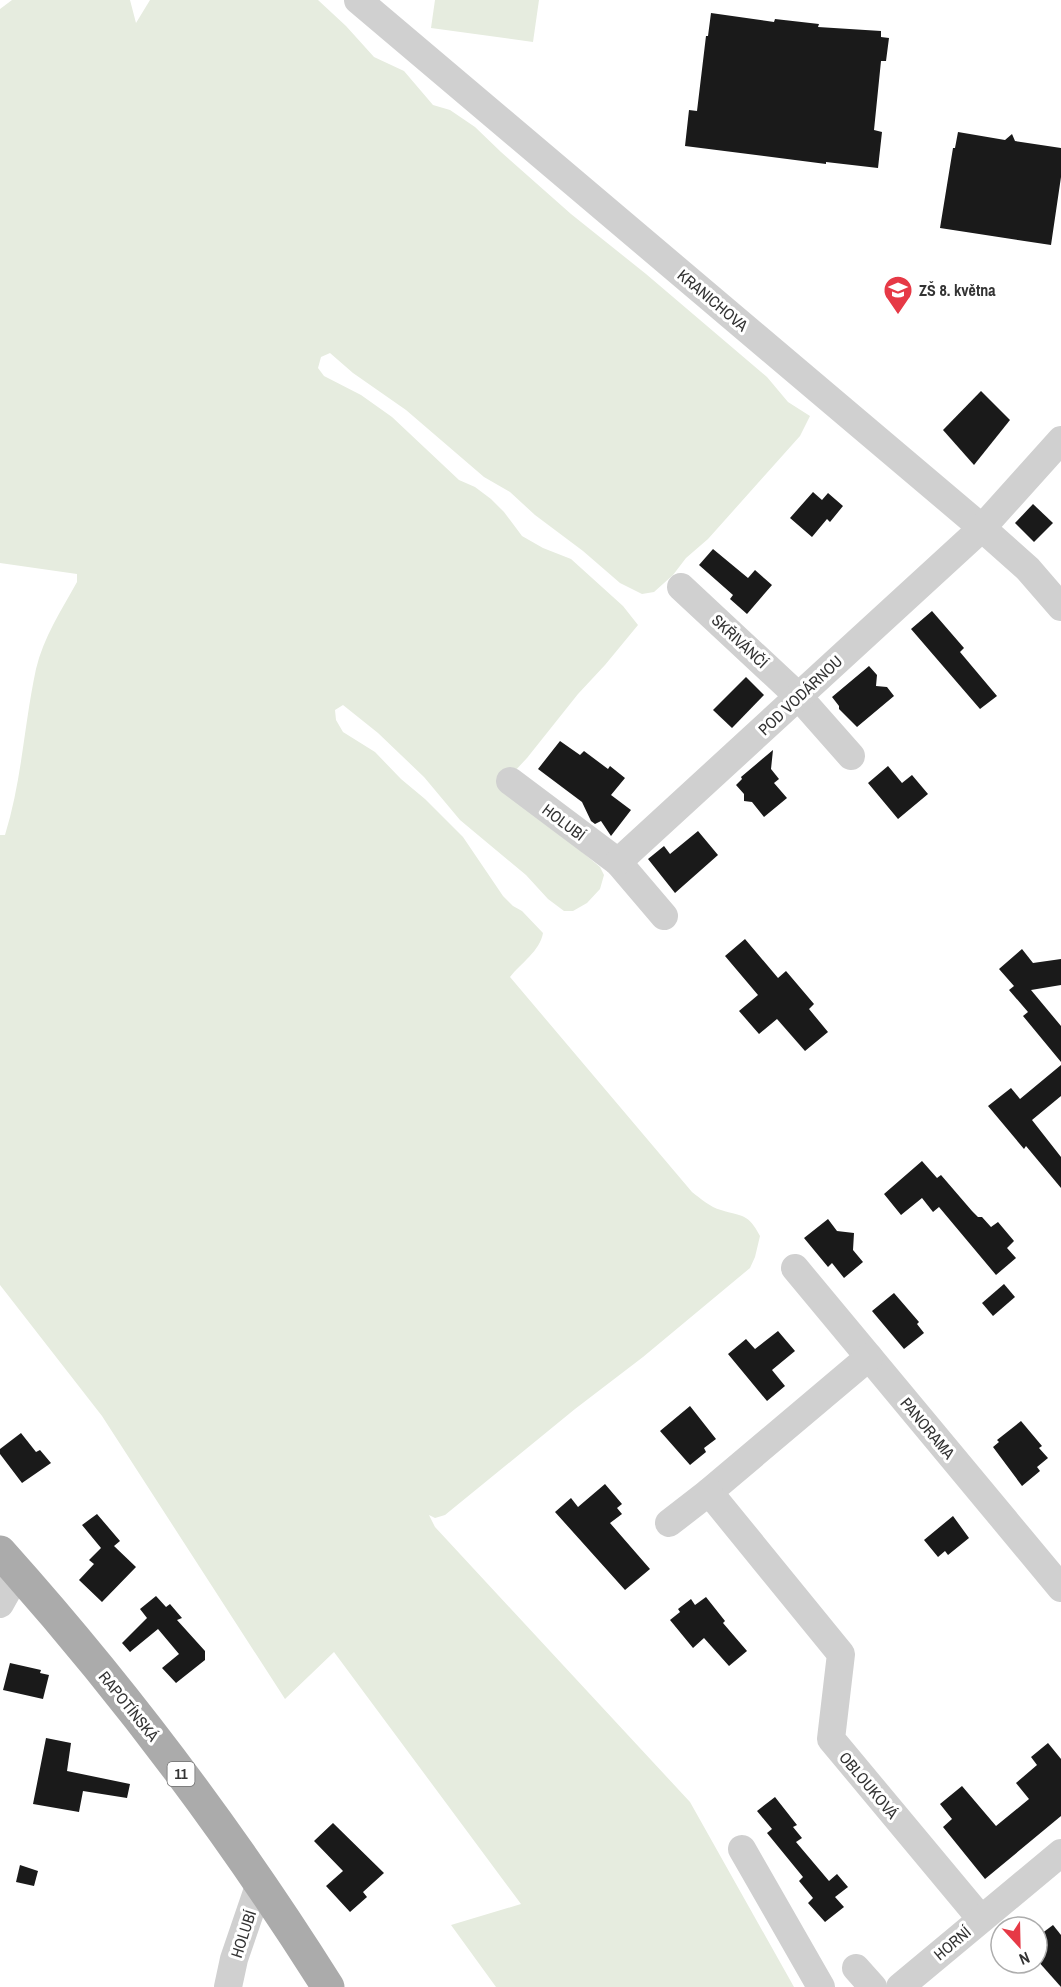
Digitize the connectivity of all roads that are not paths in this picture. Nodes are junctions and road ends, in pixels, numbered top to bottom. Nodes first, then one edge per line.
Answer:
1 (358, 0) edge
2 (1061, 440) edge
3 (982, 528) junction
4 (681, 586) dead end
5 (1061, 607) edge
6 (798, 696) junction
7 (851, 756) dead end
8 (510, 782) dead end
9 (618, 862) junction
10 (664, 916) dead end
11 (795, 1268) dead end
12 (869, 1357) junction
13 (709, 1492) junction
14 (669, 1523) dead end
15 (9, 1562) edge
16 (1061, 1588) edge
17 (0, 1604) edge
18 (742, 1850) dead end
19 (1061, 1853) edge
20 (260, 1882) junction
21 (981, 1919) junction
22 (228, 1987) edge
23 (328, 1987) edge
24 (821, 1987) edge
25 (900, 1987) edge

1 - 3 street, KRANICHOVA
2 - 3 street, POD VODÁRNOU
3 - 5 street, KRANICHOVA
3 - 6 street, POD VODÁRNOU
4 - 6 street, SKŘIVÁNČÍ
6 - 7 street, SKŘIVÁNČÍ
6 - 9 street, POD VODÁRNOU
8 - 9 street, HOLUBÍ
9 - 10 street, HOLUBÍ
11 - 12 street, PANORAMA
12 - 13 street
12 - 16 street, PANORAMA
13 - 14 street
13 - 21 street, OBLOUKOVÁ
15 - 17 street
15 - 20 main road, RAPOTÍNSKÁ / 11
18 - 24 street
19 - 21 street, HORNÍ
20 - 22 street, HOLUBÍ
20 - 23 main road, RAPOTÍNSKÁ / 11
21 - 25 street, HORNÍ

